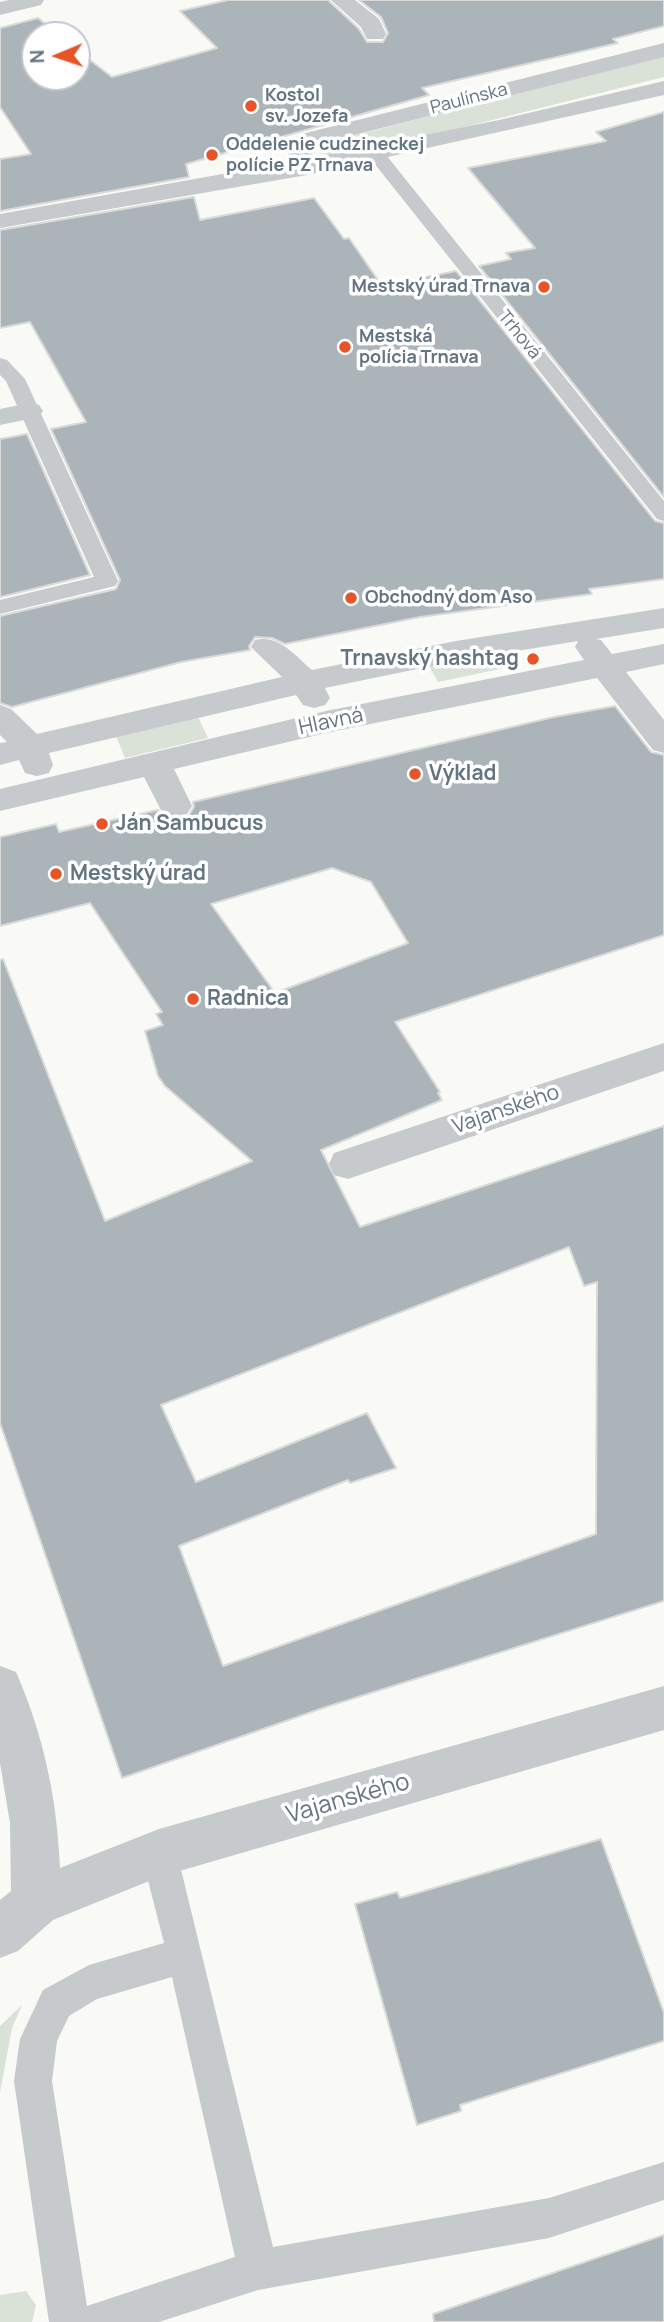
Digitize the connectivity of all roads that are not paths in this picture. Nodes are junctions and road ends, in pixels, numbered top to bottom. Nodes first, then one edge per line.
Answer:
1 (33, 0) edge
2 (342, 0) edge
3 (0, 9) edge
4 (375, 34) dead end
5 (664, 50) edge
6 (664, 88) edge
7 (376, 154) junction
8 (307, 168) junction
9 (0, 221) edge
10 (0, 364) edge
11 (29, 411) junction
12 (0, 417) edge
13 (664, 515) edge
14 (0, 607) edge
15 (664, 618) edge
16 (578, 632) junction
17 (266, 647) dead end
18 (664, 654) edge
19 (603, 666) junction
20 (306, 682) junction
21 (0, 716) edge
22 (326, 722) junction
23 (664, 742) edge
24 (15, 750) edge
25 (154, 763) junction
26 (47, 789) junction
27 (0, 800) edge
28 (175, 806) dead end
29 (664, 1057) edge
30 (348, 1164) dead end
31 (0, 1688) edge
32 (664, 1708) edge
33 (159, 1853) junction
34 (36, 1902) junction
35 (0, 1933) edge
36 (185, 1955) junction
37 (664, 2181) edge
38 (258, 2270) junction
39 (69, 2322) edge
40 (97, 2322) edge

1 - 3 street
2 - 4 street
5 - 8 street, Paulínska
6 - 7 street, Paulínska
7 - 8 street, Paulínska
7 - 13 lane, Trhová
8 - 9 street, Paulínska
10 - 11 lane
11 - 12 street
11 - 14 lane
15 - 16 street, Hlavná
16 - 19 street
16 - 20 street, Hlavná
17 - 20 street
18 - 19 street, Hlavná
19 - 22 street, Hlavná
19 - 23 street
20 - 22 street
20 - 24 street, Hlavná
21 - 24 street
22 - 25 street, Hlavná
24 - 26 street
25 - 26 street, Hlavná
25 - 28 street
26 - 27 street, Hlavná
29 - 30 street, Vajanského
31 - 34 street
32 - 33 street, Vajanského
33 - 34 street, Vajanského
33 - 36 lane
34 - 35 street, Vajanského
36 - 38 lane
36 - 39 lane
37 - 38 lane
38 - 40 lane

